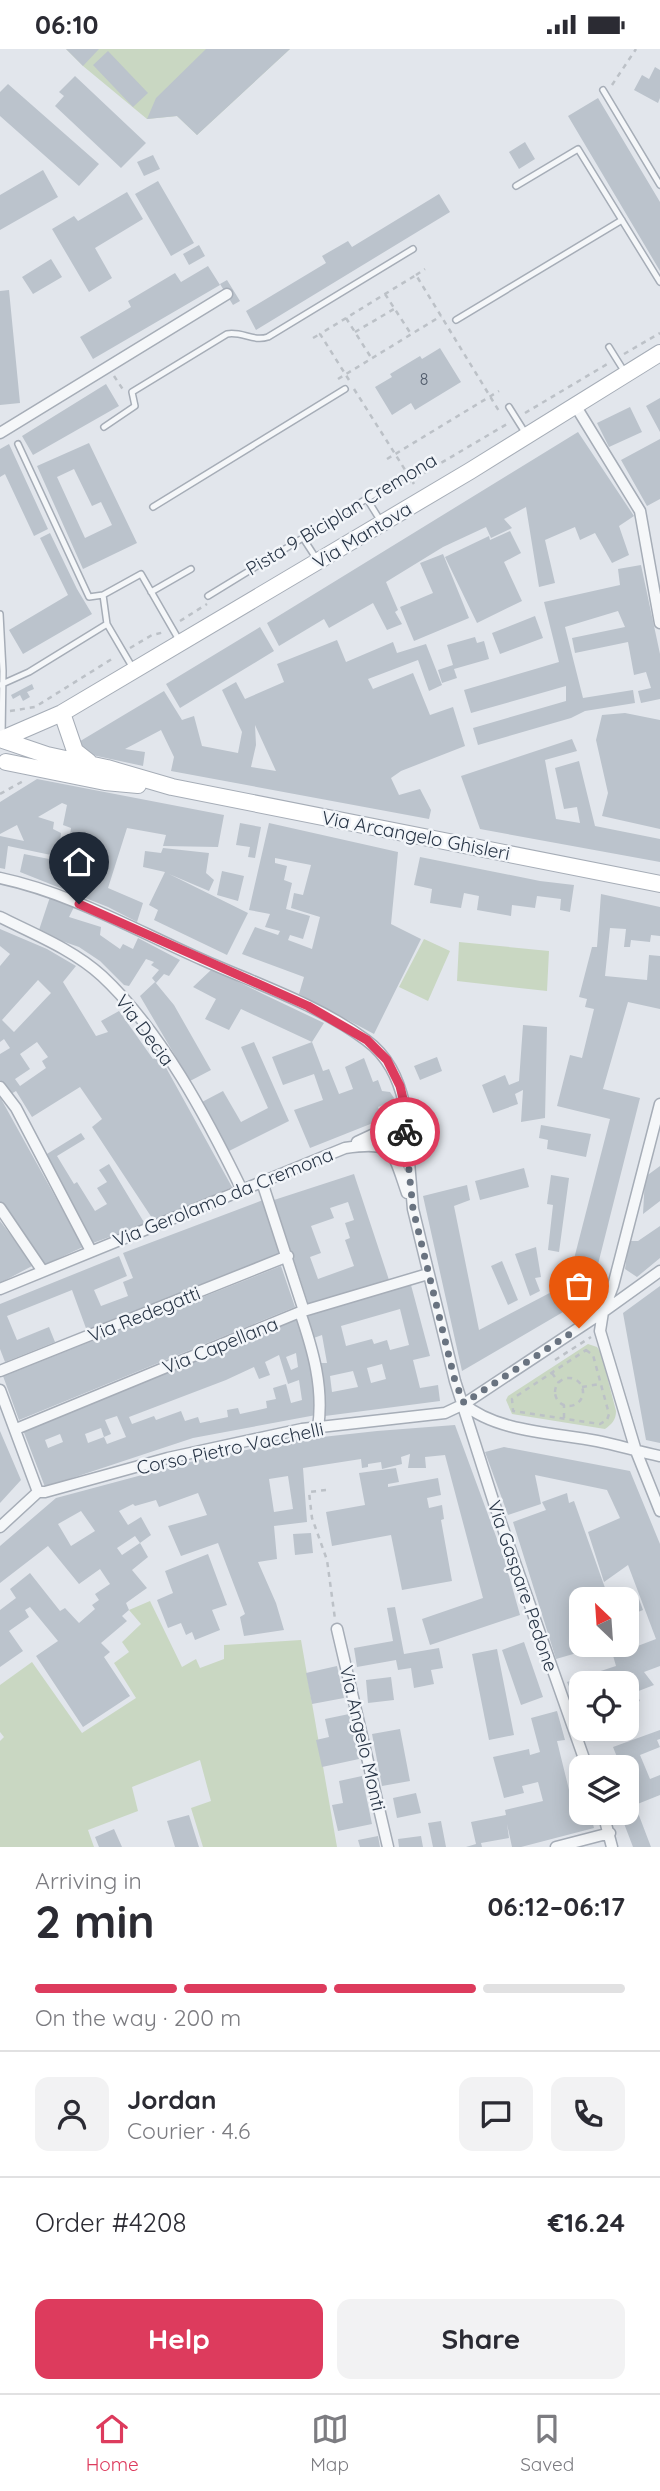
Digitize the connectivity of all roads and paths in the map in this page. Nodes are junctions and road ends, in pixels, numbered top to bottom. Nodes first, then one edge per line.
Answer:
1 (636, 49) edge
2 (603, 90) joint
3 (660, 185) edge
4 (516, 186) dead end
5 (622, 220) junction
6 (413, 249) dead end
7 (425, 269) dead end
8 (416, 275) junction
9 (660, 282) edge
10 (227, 294) dead end
11 (385, 294) junction
12 (394, 308) junction
13 (441, 316) junction
14 (345, 319) junction
15 (456, 320) dead end
16 (355, 333) junction
17 (320, 334) junction
18 (411, 334) junction
19 (313, 338) dead end
20 (660, 339) edge
21 (609, 347) dead end
22 (660, 353) edge
23 (372, 359) junction
24 (109, 367) junction
25 (622, 368) junction
26 (345, 375) junction
27 (338, 379) dead end
28 (345, 389) dead end
29 (499, 391) dead end
30 (124, 392) dead end
31 (490, 397) junction
32 (575, 405) junction
33 (509, 407) dead end
34 (541, 410) dead end
35 (104, 427) dead end
36 (509, 427) dead end
37 (0, 433) edge
38 (527, 436) junction
39 (18, 444) dead end
40 (396, 454) junction
41 (387, 459) dead end
42 (399, 479) dead end
43 (407, 491) dead end
44 (367, 499) junction
45 (153, 507) dead end
46 (382, 523) junction
47 (303, 538) junction
48 (317, 561) junction
49 (191, 569) dead end
50 (151, 592) junction
51 (103, 595) junction
52 (208, 596) dead end
53 (208, 610) dead end
54 (0, 614) edge
55 (660, 623) edge
56 (107, 624) junction
57 (177, 637) junction
58 (123, 653) junction
59 (134, 670) junction
60 (1, 686) edge
61 (12, 711) dead end
62 (62, 713) junction
63 (39, 714) junction
64 (1, 739) edge
65 (24, 745) junction
66 (3, 764) edge
67 (94, 765) junction
68 (31, 773) dead end
69 (172, 787) junction
70 (0, 794) edge
71 (0, 878) edge
72 (660, 884) edge
73 (0, 917) edge
74 (0, 1087) edge
75 (660, 1104) edge
76 (404, 1121) junction
77 (345, 1148) junction
78 (262, 1182) junction
79 (242, 1190) junction
80 (0, 1208) edge
81 (413, 1209) junction
82 (91, 1251) junction
83 (288, 1256) junction
84 (42, 1270) junction
85 (660, 1271) edge
86 (428, 1275) junction
87 (0, 1289) edge
88 (302, 1312) junction
89 (603, 1312) junction
90 (0, 1371) edge
91 (552, 1373) junction
92 (559, 1383) junction
93 (601, 1384) junction
94 (582, 1387) junction
95 (0, 1390) edge
96 (464, 1403) junction
97 (564, 1405) junction
98 (564, 1418) junction
99 (318, 1427) junction
100 (16, 1429) junction
101 (636, 1451) junction
102 (660, 1457) edge
103 (326, 1490) dead end
104 (38, 1492) junction
105 (660, 1511) edge
106 (0, 1527) edge
107 (337, 1629) joint
108 (583, 1755) edge
109 (607, 1825) edge
110 (610, 1833) junction
111 (388, 1847) edge
112 (556, 1847) edge
113 (612, 1847) edge

1 - 2 path
2 - 3 lane
4 - 5 lane
5 - 9 lane
5 - 15 lane
6 - 35 lane
7 - 8 path
8 - 11 path
8 - 13 path
10 - 24 street
11 - 12 path
11 - 14 path
12 - 16 path
12 - 18 path
13 - 18 path
13 - 31 path
14 - 16 path
14 - 17 path
16 - 23 path
17 - 19 path
17 - 26 path
18 - 23 path
20 - 25 path
21 - 25 lane
22 - 25 main road, Via Mantova
23 - 26 path
24 - 30 path
24 - 37 street
25 - 32 main road, Via Mantova
25 - 34 path
26 - 27 path
26 - 40 path
28 - 45 lane
29 - 31 path
31 - 36 path
31 - 40 path
32 - 38 main road, Via Mantova
32 - 55 street
33 - 38 lane
38 - 46 main road, Via Mantova
39 - 51 lane
40 - 41 path
40 - 43 path, Pista 9 Biciplan Cremona
42 - 44 lane
44 - 46 lane
44 - 47 lane
46 - 48 main road, Via Mantova
47 - 48 lane
47 - 52 lane
48 - 57 main road, Via Mantova
49 - 50 lane
50 - 51 lane
50 - 57 lane
51 - 56 lane
53 - 57 path
54 - 60 lane
56 - 58 lane
56 - 60 lane
57 - 58 path
57 - 59 main road, Via Mantova
58 - 59 lane
58 - 63 path
59 - 62 main road, Via Mantova
60 - 64 lane
61 - 63 path
62 - 63 main road, Via Mantova
62 - 65 main road, Via Mantova
62 - 67 main road
63 - 64 main road, Via Mantova
64 - 65 main road, Via Arcangelo Ghisleri
65 - 66 main road, Via Mantova
65 - 67 main road, Via Arcangelo Ghisleri
66 - 69 main road, Via Arcangelo Ghisleri
67 - 69 main road, Via Arcangelo Ghisleri
68 - 70 path
69 - 72 main road, Via Arcangelo Ghisleri
71 - 76 street
73 - 79 street, Via Decia
74 - 82 street
75 - 89 street
76 - 77 street
76 - 81 street
77 - 78 street, Via Gerolamo da Cremona
77 - 81 street, Via Gerolamo da Cremona
78 - 79 street, Via Gerolamo da Cremona
78 - 83 street
79 - 82 street, Via Gerolamo da Cremona
80 - 84 street
81 - 86 street, Via Gaspare Pedone
82 - 84 street, Via Gerolamo da Cremona
83 - 88 street
83 - 90 street, Via Redegatti
84 - 87 street, Via Gerolamo da Cremona
85 - 89 street, Corso Pietro Vacchelli
86 - 88 street, Via Capellana
86 - 96 street, Via Gaspare Pedone
88 - 99 street
88 - 100 street, Via Capellana
89 - 96 street, Corso Pietro Vacchelli
89 - 101 street
91 - 92 path
91 - 93 path
91 - 98 path
92 - 94 path
92 - 97 path
93 - 94 path
93 - 98 path
94 - 97 path
95 - 100 street
96 - 99 street, Corso Pietro Vacchelli
96 - 101 street
96 - 108 street, Via Gaspare Pedone
97 - 98 path
99 - 104 street, Corso Pietro Vacchelli
100 - 104 street
101 - 102 street
101 - 105 street
103 - 107 path
104 - 106 street
107 - 111 street, Via Angelo Monti
109 - 110 street
110 - 112 street
110 - 113 street

